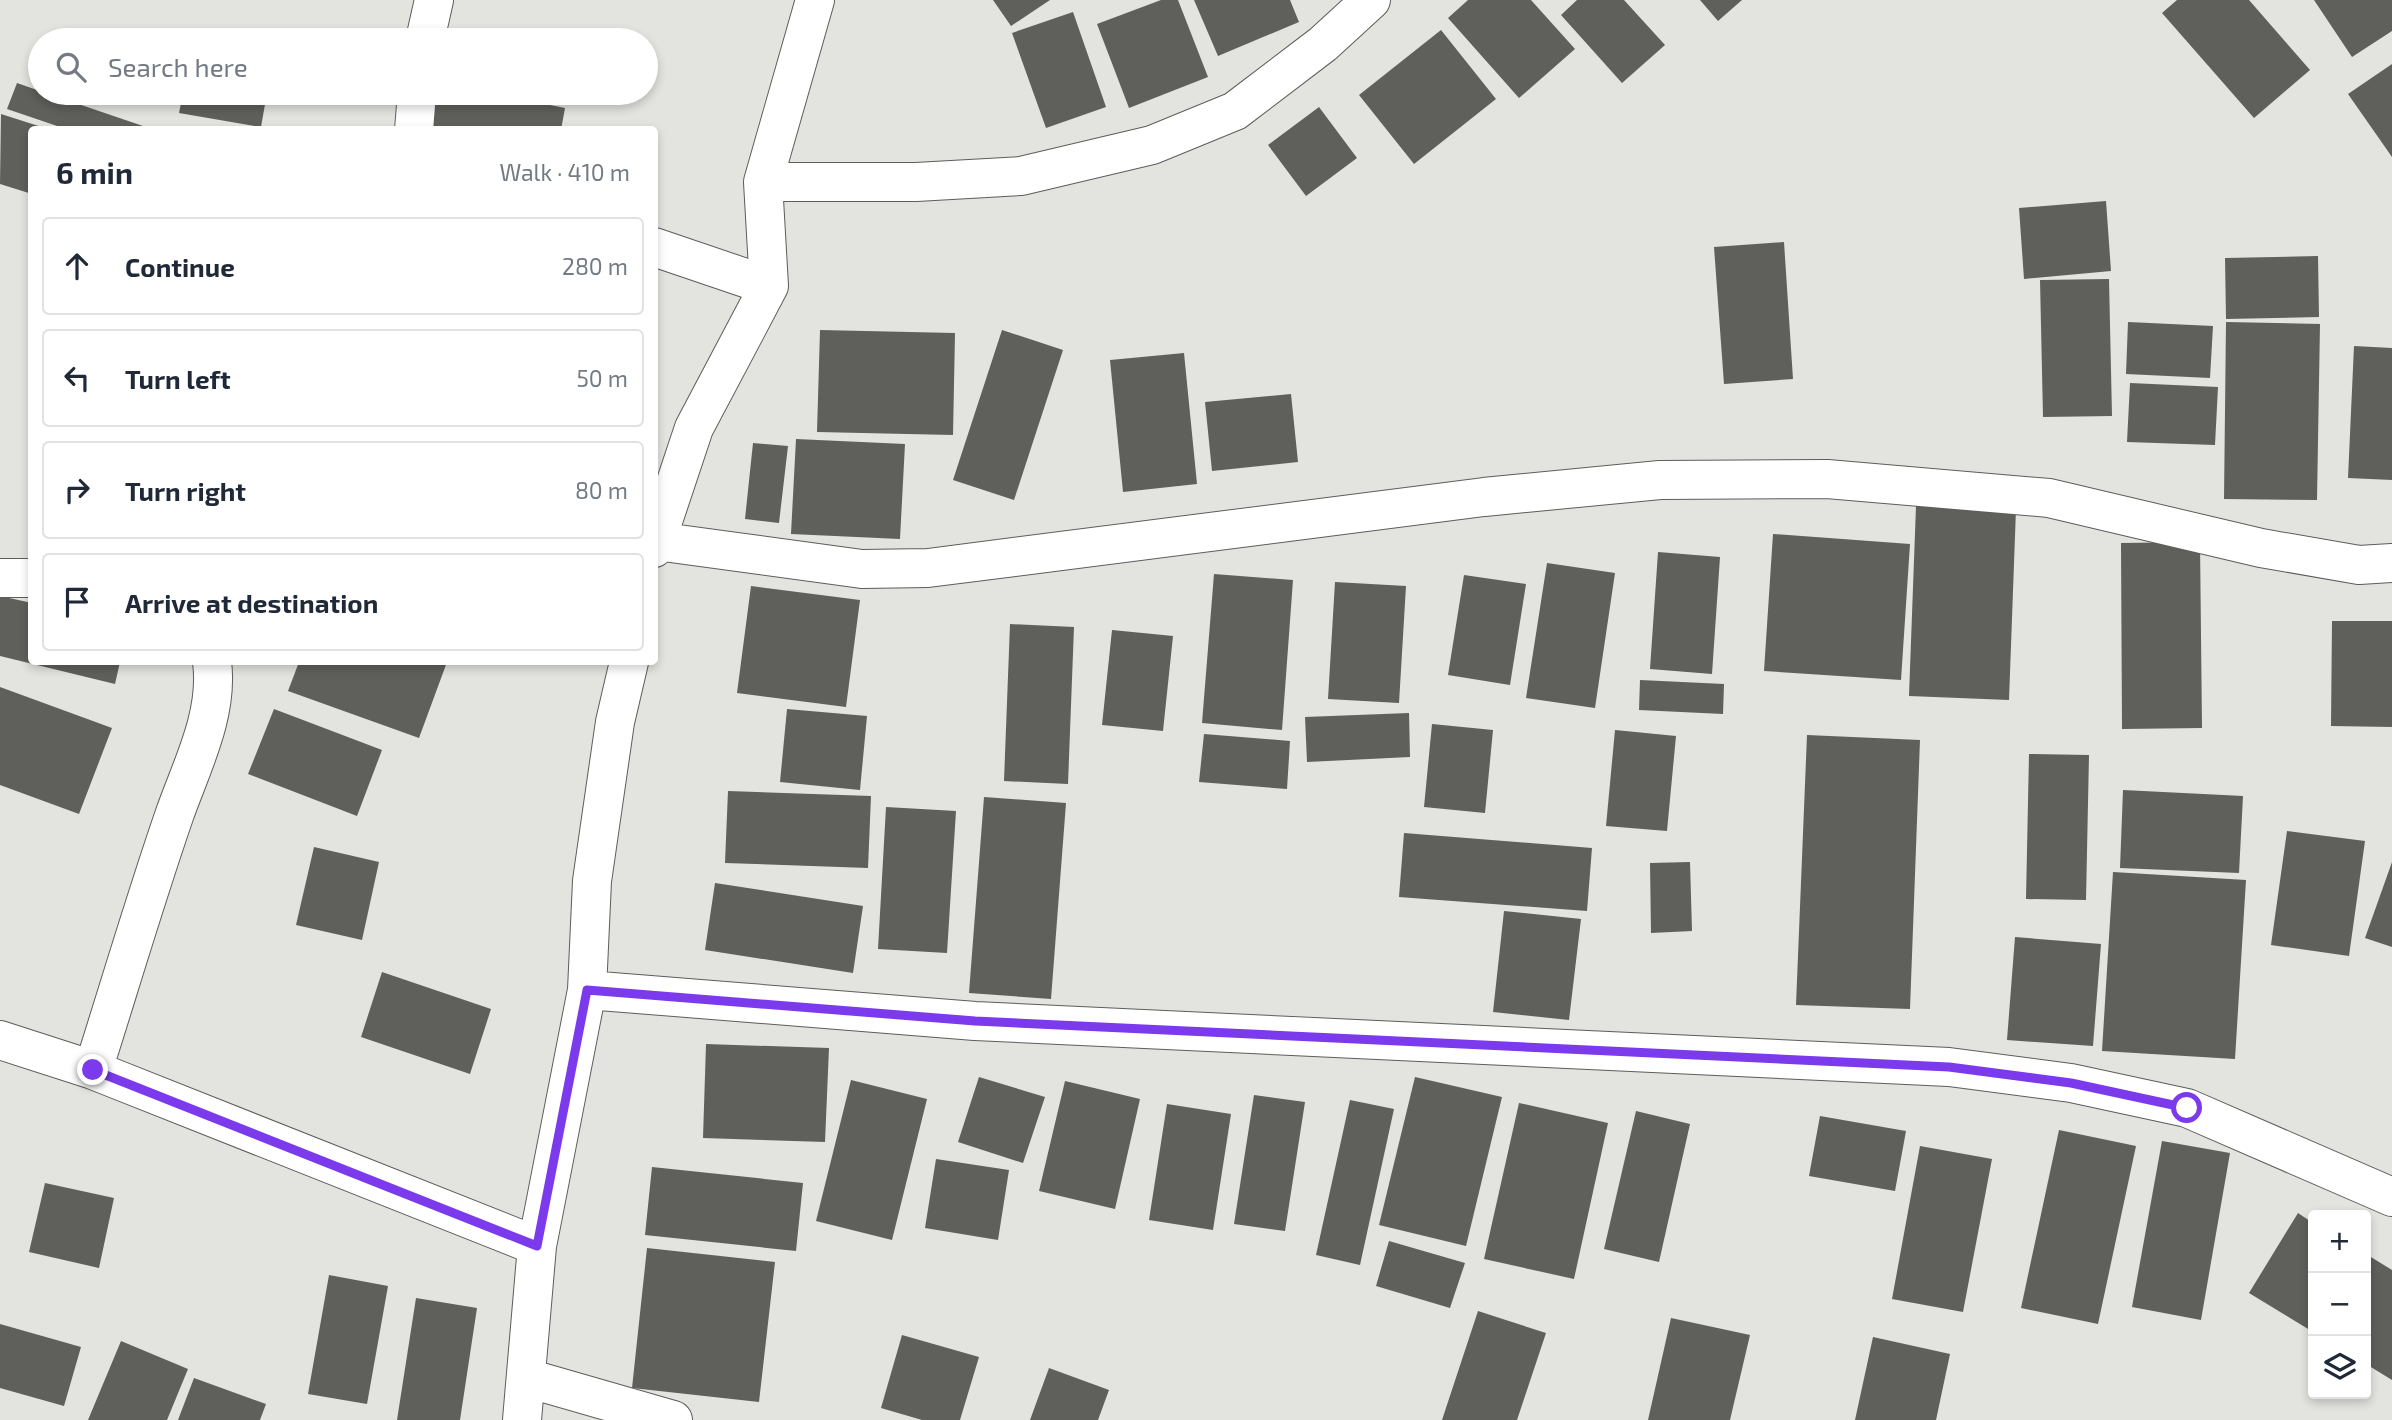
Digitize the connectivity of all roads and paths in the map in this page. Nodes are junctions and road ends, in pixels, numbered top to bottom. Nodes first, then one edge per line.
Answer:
1 (434, 0) edge
2 (815, 0) edge
3 (1371, 0) edge
4 (428, 28) edge
5 (416, 105) edge
6 (414, 126) edge
7 (763, 182) junction
8 (658, 248) edge
9 (769, 286) junction
10 (658, 536) edge
11 (658, 545) edge
12 (2392, 563) edge
13 (0, 578) edge
14 (28, 578) edge
15 (212, 665) edge
16 (628, 665) edge
17 (587, 990) junction
18 (0, 1040) edge
19 (93, 1070) junction
20 (2392, 1197) edge
21 (537, 1246) junction
22 (527, 1378) junction
23 (522, 1420) edge
24 (673, 1420) edge

1 - 4 street
2 - 7 street
3 - 7 street
5 - 6 street
7 - 9 street
8 - 9 street
9 - 10 street
11 - 12 street
13 - 14 street
15 - 19 street
16 - 17 street
17 - 20 street
17 - 21 street
18 - 19 street
19 - 21 street
21 - 22 street
22 - 23 street
22 - 24 street

